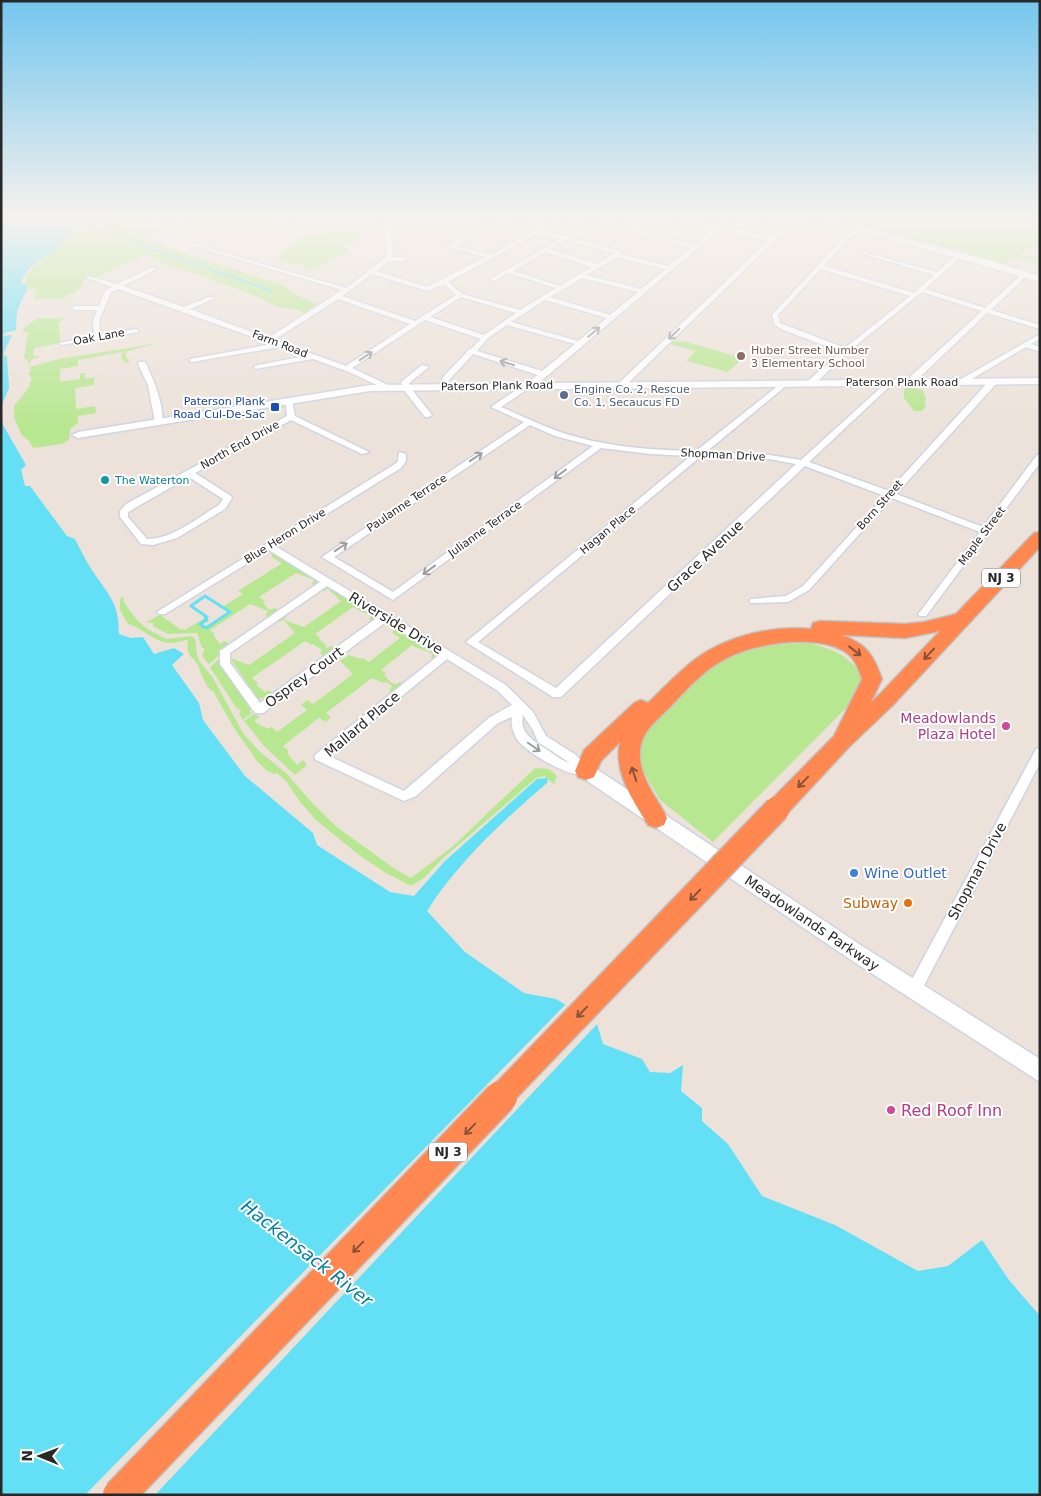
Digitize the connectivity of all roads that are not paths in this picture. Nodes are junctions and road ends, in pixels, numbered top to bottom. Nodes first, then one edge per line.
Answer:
1 (116, 287) edge
2 (120, 287) edge
3 (336, 287) edge
4 (352, 287) edge
5 (419, 287) edge
6 (433, 287) edge
7 (451, 287) edge
8 (557, 287) edge
9 (626, 287) edge
10 (648, 287) edge
11 (723, 287) edge
12 (801, 287) edge
13 (895, 287) edge
14 (924, 287) edge
15 (1011, 287) edge
16 (561, 288) joint
17 (347, 290) junction
18 (643, 291) junction
19 (917, 293) junction
20 (460, 295) junction
21 (337, 297) junction
22 (211, 298) dead end
23 (544, 298) junction
24 (81, 300) dead end
25 (75, 308) junction
26 (101, 308) junction
27 (186, 309) junction
28 (985, 310) junction
29 (521, 312) junction
30 (69, 316) dead end
31 (612, 317) junction
32 (425, 318) junction
33 (506, 323) junction
34 (416, 324) junction
35 (1040, 327) edge
36 (136, 331) dead end
37 (1040, 336) edge
38 (98, 337) junction
39 (485, 338) junction
40 (270, 340) junction
41 (62, 344) dead end
42 (581, 344) junction
43 (281, 345) junction
44 (1027, 345) junction
45 (1040, 350) edge
46 (846, 351) junction
47 (470, 352) junction
48 (313, 357) junction
49 (192, 360) dead end
50 (142, 364) dead end
51 (258, 367) dead end
52 (425, 367) dead end
53 (346, 370) junction
54 (544, 374) junction
55 (1040, 381) edge
56 (914, 382) junction
57 (960, 382) junction
58 (992, 382) junction
59 (784, 383) junction
60 (811, 383) junction
61 (888, 383) junction
62 (622, 384) junction
63 (443, 386) junction
64 (530, 386) junction
65 (385, 387) junction
66 (406, 387) junction
67 (288, 400) junction
68 (428, 415) dead end
69 (292, 417) junction
70 (158, 422) junction
71 (529, 422) junction
72 (78, 436) dead end
73 (599, 445) junction
74 (365, 452) dead end
75 (698, 453) junction
76 (402, 454) dead end
77 (1040, 457) edge
78 (804, 463) junction
79 (189, 473) junction
80 (890, 494) junction
81 (986, 531) junction
82 (1040, 537) edge
83 (269, 546) junction
84 (328, 581) junction
85 (370, 582) joint
86 (754, 601) dead end
87 (162, 612) dead end
88 (923, 614) dead end
89 (385, 617) junction
90 (962, 619) junction
91 (447, 654) junction
92 (516, 669) joint
93 (519, 706) junction
94 (645, 718) junction
95 (836, 748) junction
96 (1040, 752) edge
97 (586, 772) junction
98 (656, 818) junction
99 (914, 990) junction
100 (1040, 1072) edge
101 (119, 1495) edge

1 - 26 street
2 - 27 street, Farm Road
3 - 17 street
4 - 17 street
5 - 6 street
7 - 20 street
8 - 16 street
9 - 18 street
10 - 18 street
11 -> 62 street
12 - 46 street
13 - 19 street
14 - 19 street
15 - 28 street
16 - 23 street
17 - 21 street
18 - 31 street
19 - 28 street
19 - 46 street
20 - 29 street
20 - 32 street
21 - 34 street
21 - 40 street
22 - 27 street
23 - 29 street
23 - 31 street
24 - 25 street
25 - 26 street
25 - 30 street
26 - 38 street
27 - 40 street, Farm Road
28 - 35 street
28 - 56 street
29 - 33 street
42 -> 31 street
32 - 34 street
32 - 39 street
33 - 39 street
33 - 42 street
53 -> 34 street
36 - 38 street, Oak Lane
37 - 44 street
38 - 41 street, Oak Lane
39 - 47 street
40 - 43 street, Farm Road
42 - 54 street
43 - 48 street, Farm Road
43 - 49 street
44 - 45 street
44 - 57 street
46 - 60 street
54 -> 47 street
47 - 63 street
48 - 51 street
48 - 53 street, Farm Road
50 - 70 street
52 - 66 street
53 - 65 street, Farm Road
54 - 64 street
55 - 58 street, Paterson Plank Road
56 - 57 street, Paterson Plank Road
56 - 61 street, Paterson Plank Road
57 - 58 street, Paterson Plank Road
58 - 80 street, Born Street
59 - 60 street, Paterson Plank Road
59 - 62 street, Paterson Plank Road
59 - 75 street, Hagan Place
60 - 61 street, Paterson Plank Road
61 - 78 street, Grace Avenue
62 - 64 street, Paterson Plank Road
63 - 64 street, Paterson Plank Road
63 - 66 street, Paterson Plank Road
64 - 71 street, Shopman Drive
65 - 66 street, Paterson Plank Road
65 - 67 street, Paterson Plank Road
66 - 68 street
67 - 69 street
67 - 70 street, Paterson Plank Road
69 - 74 street
69 - 79 street, North End Drive
70 - 72 street, Paterson Plank Road
71 - 73 street, Shopman Drive
85 -> 71 street, Paulanne Terrace
73 - 75 street, Shopman Drive
73 -> 85 street, Julianne Terrace
75 - 78 street, Shopman Drive
75 - 92 street, Hagan Place
76 - 83 street, Blue Heron Drive
77 - 81 street, Maple Street
78 - 80 street, Shopman Drive
78 - 92 street, Grace Avenue
79 - 79 street, North End Drive
80 - 81 street, Shopman Drive
80 - 86 street, Born Street
81 - 88 street, Maple Street
82 - 90 highway, NJ 3
83 - 84 street, Riverside Drive
83 - 87 street, Blue Heron Drive
84 - 89 street, Riverside Drive
84 - 89 street, Osprey Court
89 - 91 street, Riverside Drive
90 -> 95 highway, NJ 3
90 - 97 highway
91 - 93 street, Riverside Drive
91 - 93 street, Mallard Place
93 - 97 street, Riverside Drive
93 -> 97 street
94 -> 95 highway
94 - 97 highway
98 -> 94 highway
95 -> 101 highway, NJ 3, bridge
96 - 99 street, Shopman Drive
97 - 98 street, Meadowlands Parkway
98 - 99 street, Meadowlands Parkway
99 - 100 street, Meadowlands Parkway

